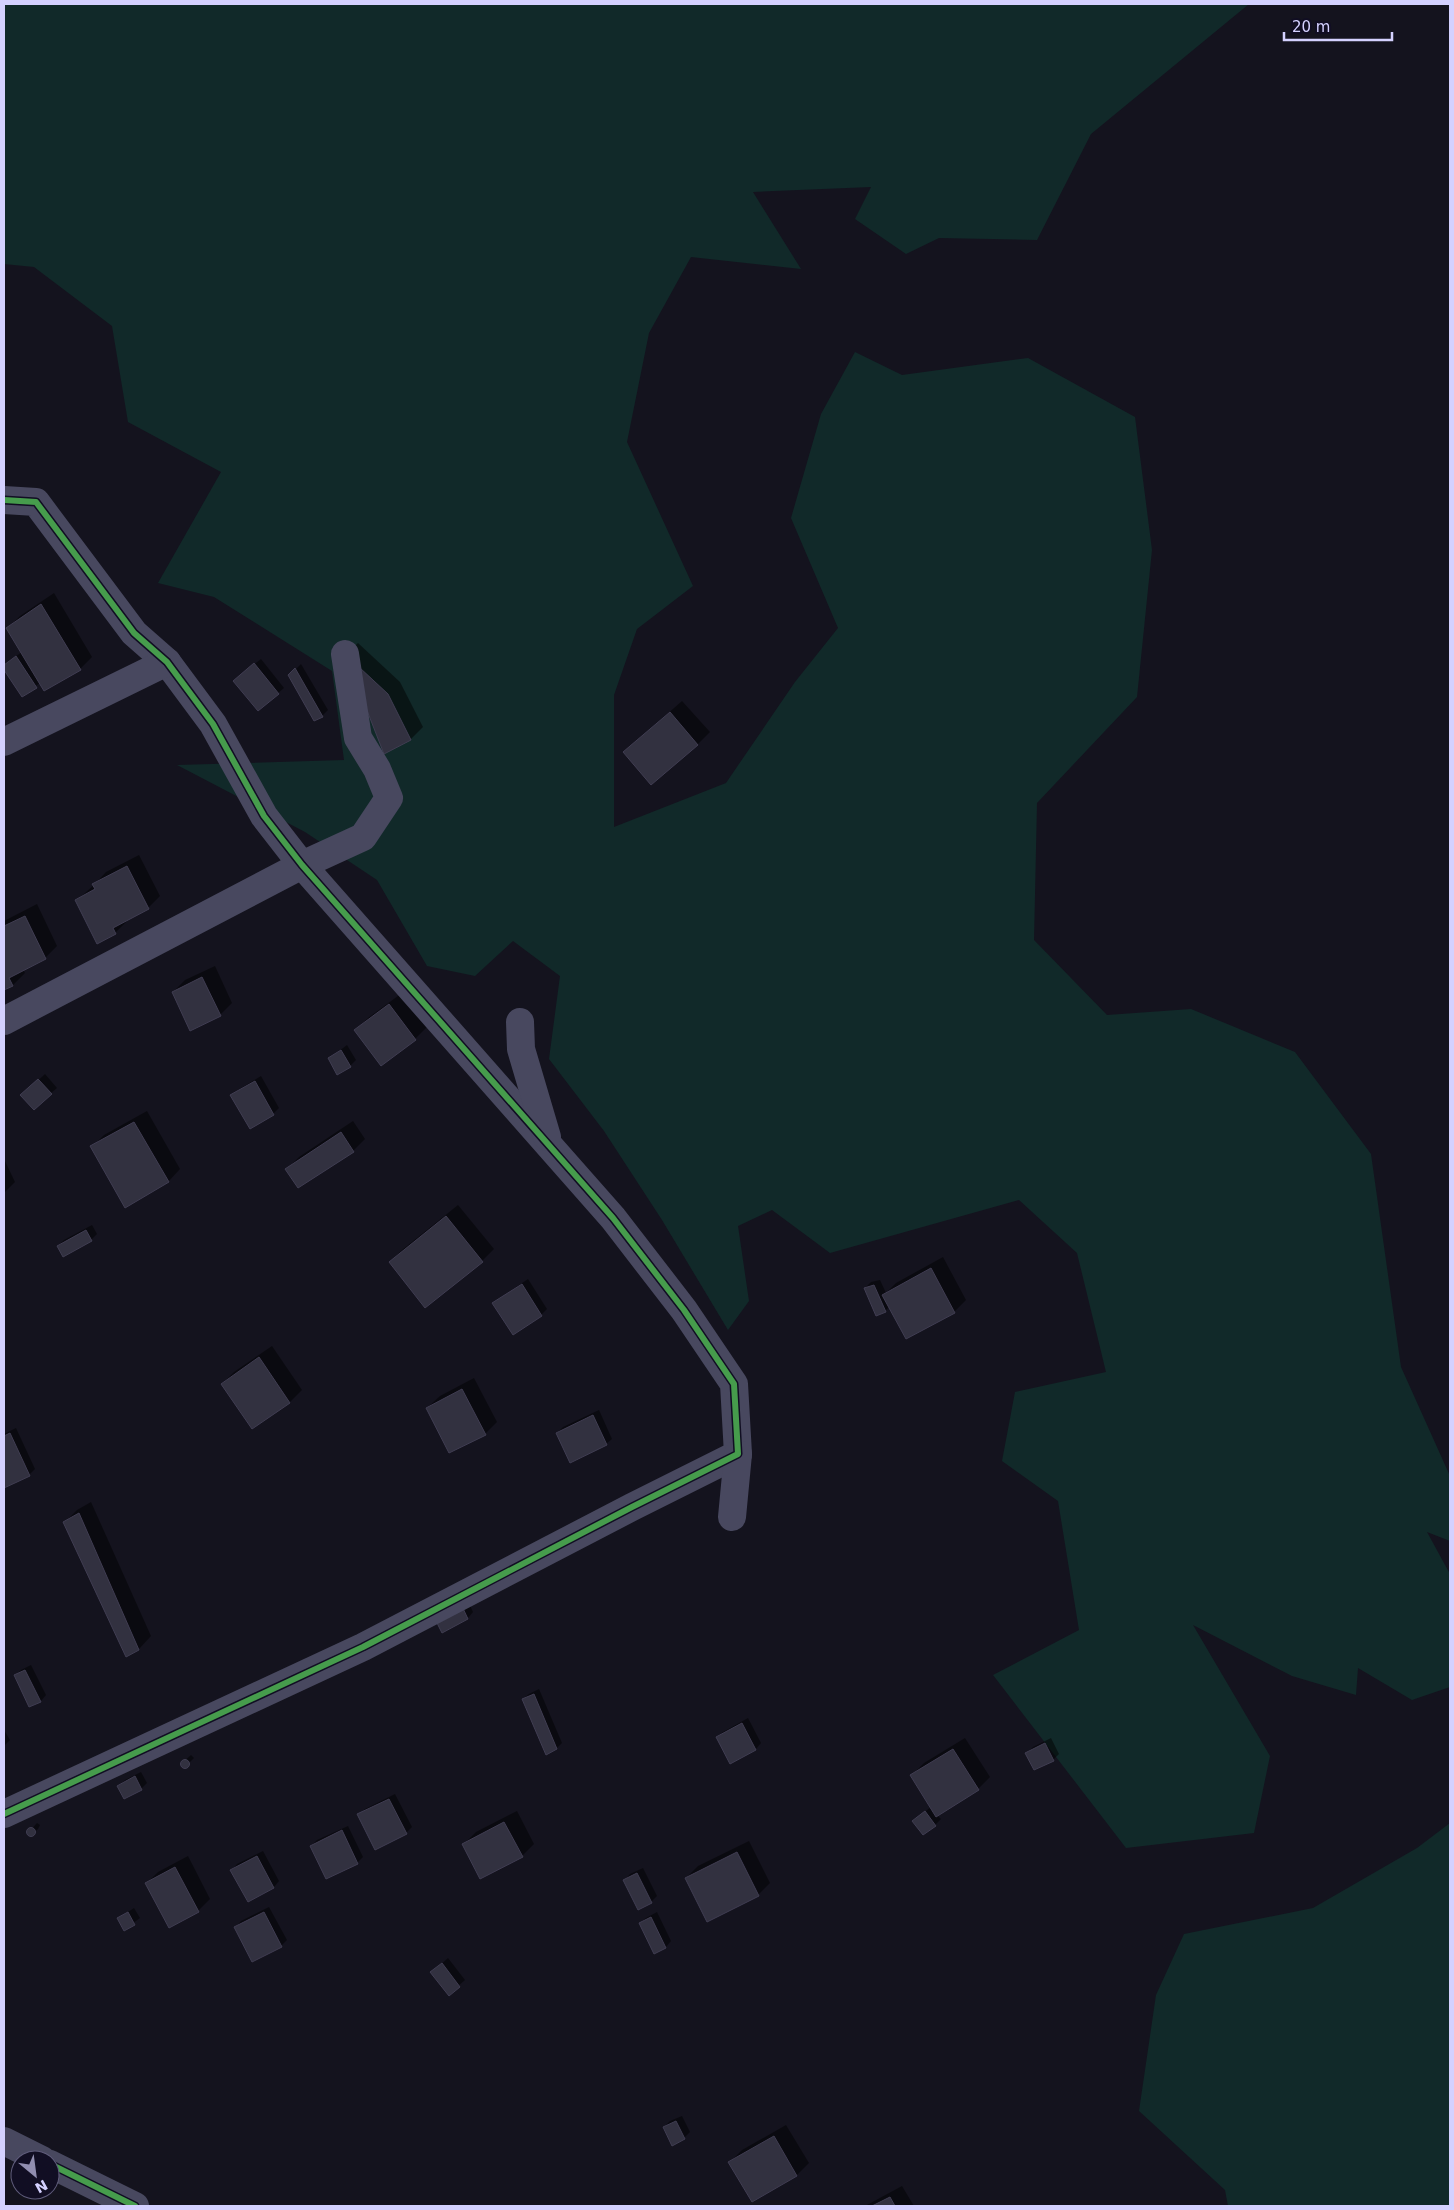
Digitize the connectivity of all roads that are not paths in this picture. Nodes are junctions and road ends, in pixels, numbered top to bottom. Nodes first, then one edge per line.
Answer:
1 (4, 500) edge
2 (345, 654) dead end
3 (167, 662) junction
4 (4, 742) edge
5 (302, 865) junction
6 (4, 1021) edge
7 (520, 1022) dead end
8 (549, 1146) junction
9 (738, 1454) junction
10 (732, 1517) dead end
11 (4, 1814) edge
12 (4, 2141) edge
13 (22, 2150) edge
14 (60, 2169) edge
15 (135, 2206) edge

1 - 3 street
2 - 5 street
3 - 4 street
3 - 5 street
5 - 6 street
5 - 8 street
7 - 8 street
8 - 9 street
9 - 10 street
9 - 11 street
12 - 13 street
14 - 15 street

